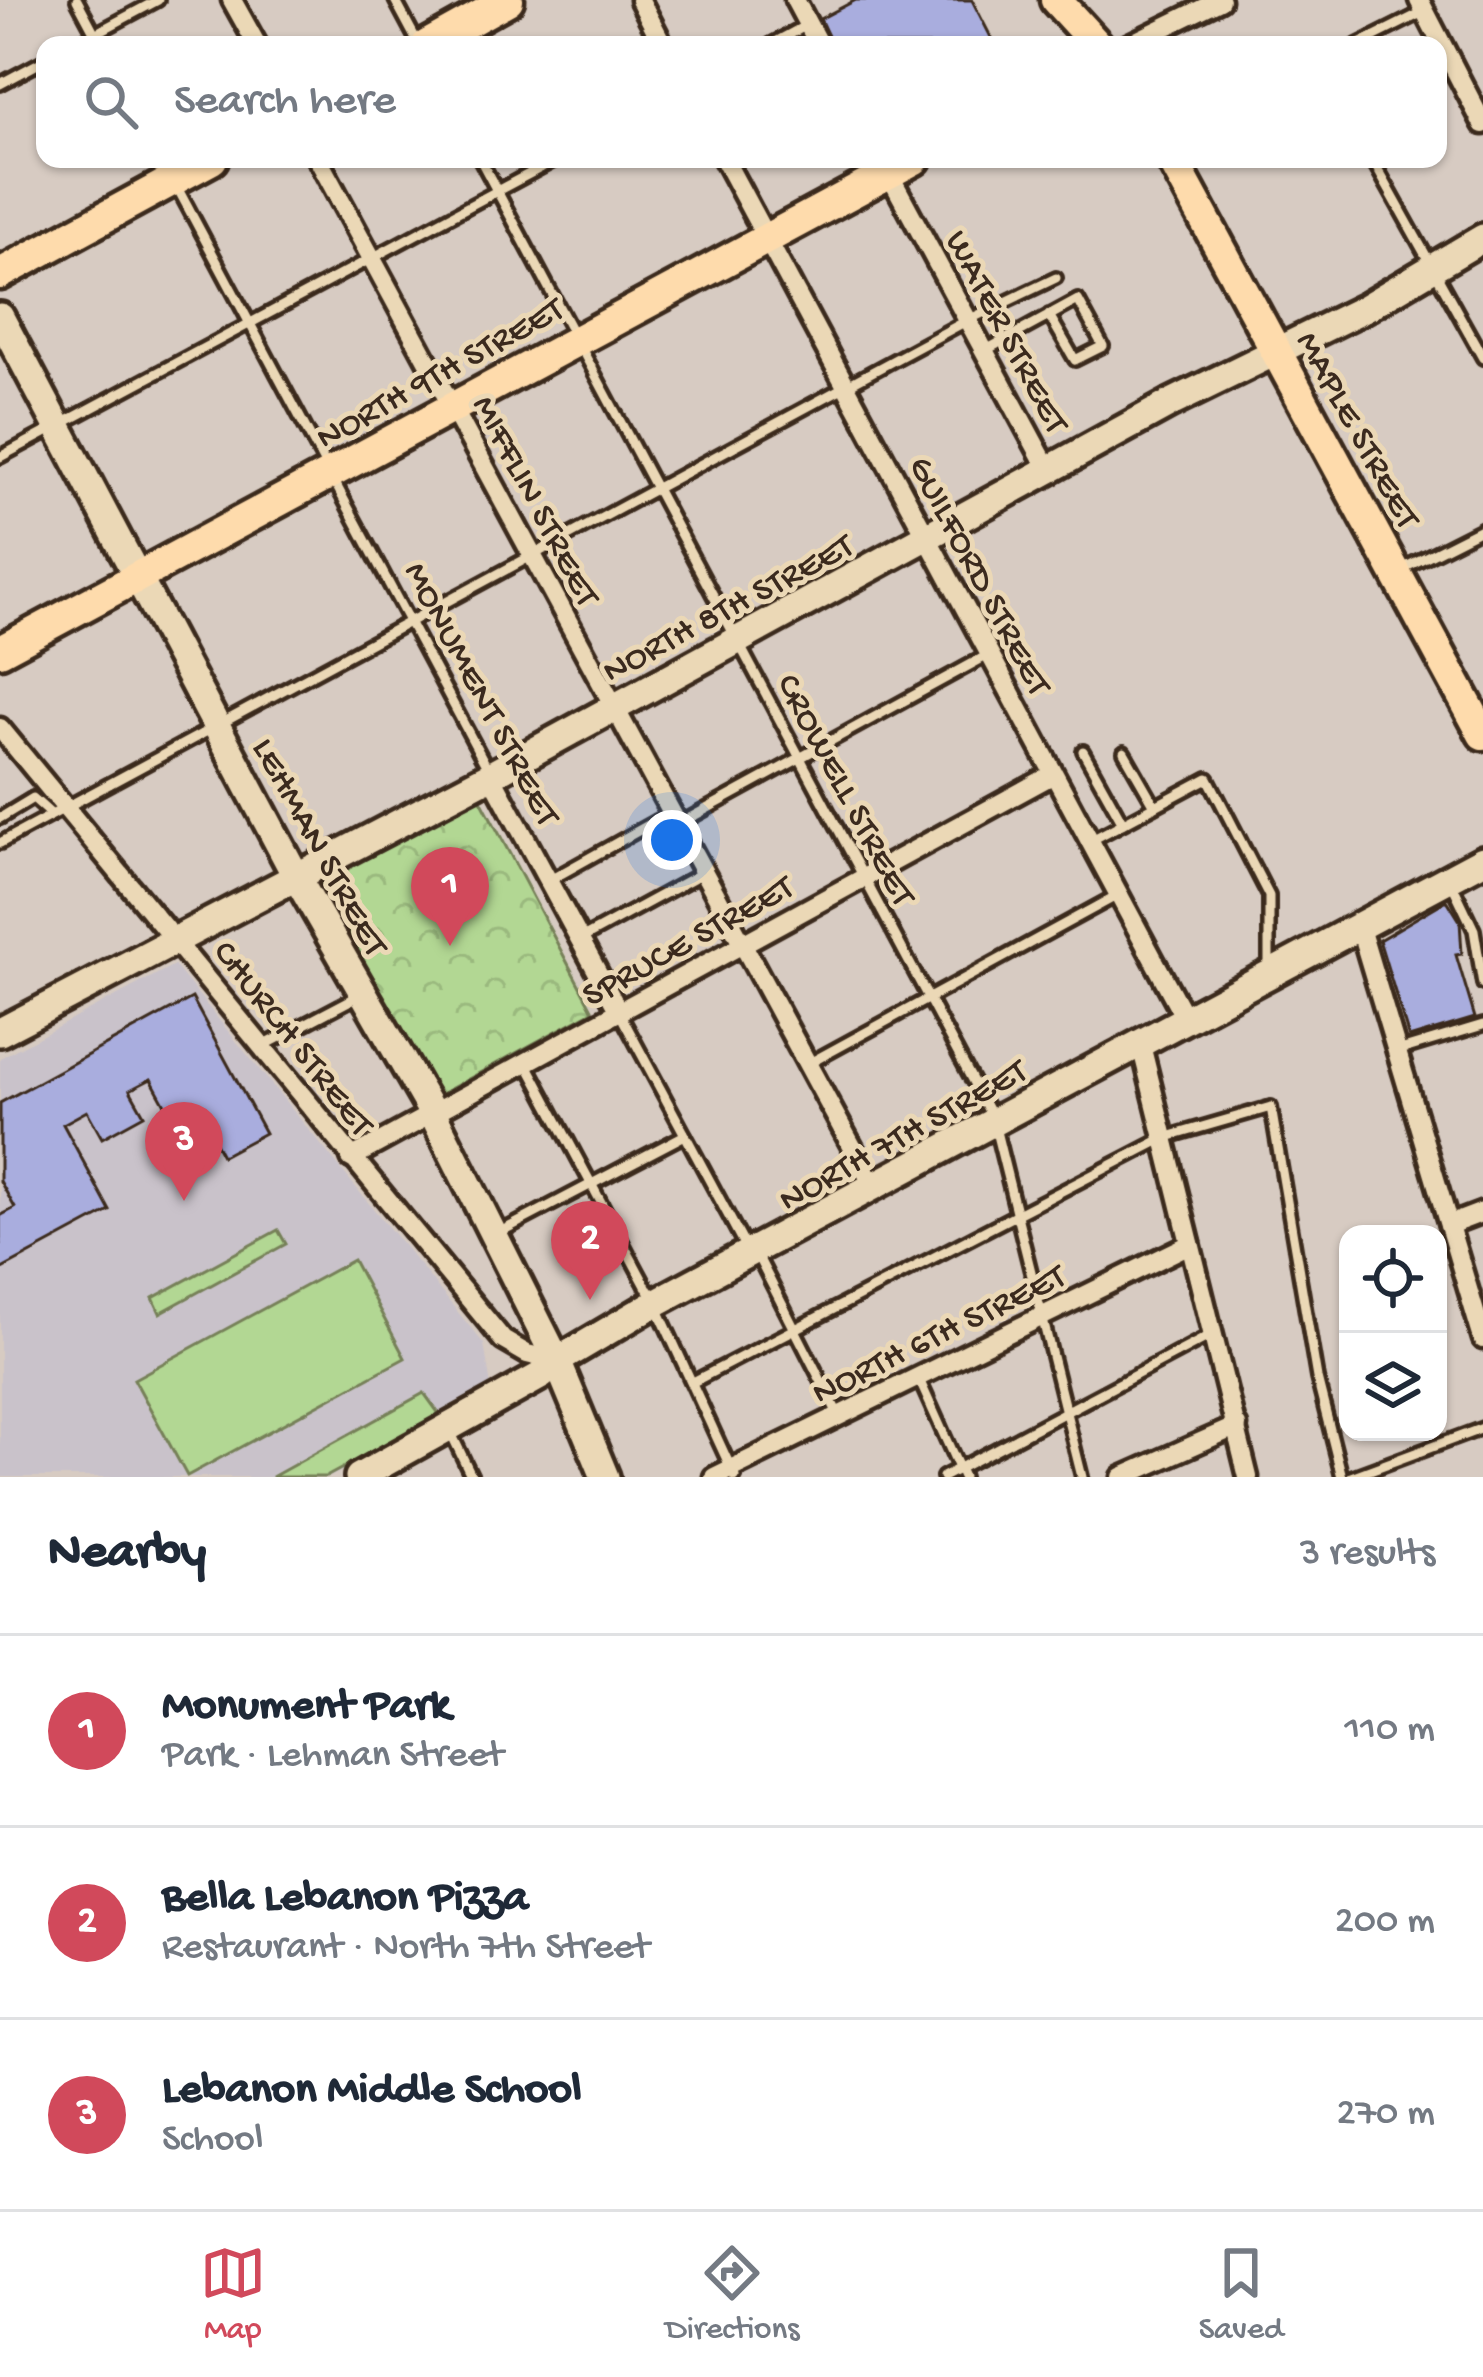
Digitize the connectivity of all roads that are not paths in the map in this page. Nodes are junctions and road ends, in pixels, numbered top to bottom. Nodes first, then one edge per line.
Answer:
1 (77, 0) edge
2 (158, 0) edge
3 (232, 0) edge
4 (394, 0) edge
5 (508, 0) edge
6 (640, 0) edge
7 (795, 0) edge
8 (1056, 0) edge
9 (1220, 0) edge
10 (1422, 5) edge
11 (808, 25) junction
12 (95, 34) junction
13 (91, 36) edge
14 (251, 36) edge
15 (417, 36) edge
16 (440, 36) edge
17 (658, 36) edge
18 (787, 36) edge
19 (814, 36) edge
20 (1088, 36) edge
21 (1146, 36) edge
22 (1372, 36) edge
23 (1438, 36) edge
24 (1447, 52) edge
25 (36, 64) edge
26 (1, 82) edge
27 (1482, 118) edge
28 (323, 168) edge
29 (485, 168) edge
30 (540, 168) edge
31 (729, 168) edge
32 (888, 168) edge
33 (897, 168) edge
34 (1177, 168) edge
35 (1377, 168) edge
36 (168, 169) edge
37 (497, 191) junction
38 (766, 238) junction
39 (1483, 238) edge
40 (372, 258) junction
41 (1430, 266) junction
42 (0, 274) edge
43 (1056, 278) dead end
44 (1049, 315) junction
45 (0, 317) edge
46 (968, 320) junction
47 (251, 323) junction
48 (575, 338) junction
49 (984, 352) junction
50 (1276, 352) junction
51 (1483, 358) edge
52 (846, 386) junction
53 (452, 407) junction
54 (55, 428) junction
55 (0, 457) edge
56 (1048, 469) junction
57 (333, 474) junction
58 (657, 488) junction
59 (1483, 528) edge
60 (927, 537) junction
61 (532, 555) junction
62 (1395, 572) junction
63 (136, 580) junction
64 (409, 621) junction
65 (739, 641) junction
66 (0, 651) edge
67 (988, 655) junction
68 (614, 706) junction
69 (215, 726) junction
70 (0, 728) edge
71 (1483, 734) edge
72 (1084, 751) dead end
73 (1124, 752) dead end
74 (801, 757) junction
75 (491, 775) junction
76 (1052, 775) junction
77 (1155, 806) junction
78 (59, 812) junction
79 (0, 818) edge
80 (673, 819) junction
81 (1123, 824) junction
82 (1088, 842) junction
83 (0, 843) edge
84 (1483, 860) edge
85 (704, 872) junction
86 (866, 877) junction
87 (297, 878) junction
88 (550, 880) junction
89 (1449, 880) junction
90 (1116, 896) junction
91 (1360, 928) junction
92 (178, 939) junction
93 (579, 940) junction
94 (742, 944) junction
95 (1269, 975) junction
96 (1483, 984) edge
97 (364, 993) junction
98 (931, 997) junction
99 (619, 1012) junction
100 (1186, 1020) junction
101 (1483, 1025) edge
102 (0, 1032) edge
103 (1141, 1045) junction
104 (261, 1047) junction
105 (1397, 1052) junction
106 (526, 1062) junction
107 (806, 1065) junction
108 (433, 1114) junction
109 (993, 1119) junction
110 (685, 1136) junction
111 (1164, 1138) junction
112 (351, 1158) junction
113 (592, 1185) junction
114 (874, 1187) junction
115 (1483, 1212) edge
116 (1019, 1213) junction
117 (1449, 1225) junction
118 (495, 1234) junction
119 (1190, 1244) junction
120 (753, 1255) junction
121 (656, 1303) junction
122 (1043, 1314) junction
123 (794, 1328) junction
124 (1211, 1336) junction
125 (1483, 1339) edge
126 (557, 1360) junction
127 (918, 1377) junction
128 (693, 1382) junction
129 (1067, 1412) junction
130 (839, 1416) junction
131 (1237, 1426) junction
132 (449, 1428) junction
133 (1483, 1428) edge
134 (962, 1473) edge
135 (727, 1474) edge
136 (359, 1477) edge
137 (472, 1477) edge
138 (605, 1477) edge
139 (944, 1477) edge
140 (1082, 1477) edge
141 (1122, 1477) edge
142 (1247, 1477) edge
143 (1342, 1477) edge
144 (1352, 1477) edge

1 - 12 lane
2 - 12 lane
3 - 14 street
4 - 15 lane
5 - 16 main road
6 - 17 street
7 - 11 street
8 - 20 main road
9 - 21 street
10 - 22 lane
10 - 23 street
11 - 18 lane
11 - 19 street
12 - 13 lane
24 - 27 street
25 - 26 lane
28 - 40 street, MIFFLIN STREET
29 - 37 lane, CROWELL STREET
30 - 37 lane
31 - 38 street, GUILFORD STREET
32 - 38 main road, NORTH 9TH STREET
33 - 46 street, WATER STREET
34 - 50 main road, MAPLE STREET
35 - 41 lane
36 - 42 main road
36 - 47 lane, MONUMENT STREET
37 - 40 lane
37 - 48 lane, CROWELL STREET
38 - 48 main road, NORTH 9TH STREET
38 - 52 street, GUILFORD STREET
39 - 41 street, NORTH 8TH STREET
40 - 47 lane
40 - 53 street, MIFFLIN STREET
41 - 50 street, NORTH 8TH STREET
41 - 51 lane
43 - 46 lane
44 - 44 lane
44 - 49 lane
45 - 54 street, LEHMAN STREET
46 - 49 street, WATER STREET
46 - 52 lane
47 - 54 lane
47 - 57 lane, MONUMENT STREET
48 - 53 main road, NORTH 9TH STREET
48 - 58 lane, CROWELL STREET
49 - 56 street, WATER STREET
50 - 56 street, NORTH 8TH STREET
50 - 62 main road, MAPLE STREET
52 - 58 lane
52 - 60 street, GUILFORD STREET
53 - 57 main road, NORTH 9TH STREET
53 - 61 street, MIFFLIN STREET
54 - 55 lane
54 - 63 street, LEHMAN STREET
56 - 60 street, NORTH 8TH STREET
57 - 63 main road, NORTH 9TH STREET
57 - 64 lane, MONUMENT STREET
58 - 61 lane
58 - 65 lane, CROWELL STREET
59 - 62 lane
60 - 65 street, NORTH 8TH STREET
60 - 67 street, GUILFORD STREET
61 - 64 lane
61 - 68 street, MIFFLIN STREET
62 - 71 main road, MAPLE STREET
63 - 66 main road, NORTH 9TH STREET
63 - 69 street, LEHMAN STREET
64 - 69 lane
64 - 75 lane, MONUMENT STREET
65 - 68 street, NORTH 8TH STREET
65 - 74 lane, CROWELL STREET
67 - 74 lane
67 - 76 street, GUILFORD STREET
68 - 75 street, NORTH 8TH STREET
68 - 80 street, MIFFLIN STREET
69 - 78 lane
69 - 87 street, LEHMAN STREET
70 - 78 street, CHURCH STREET
72 - 81 lane
73 - 77 lane
74 - 80 lane
74 - 86 lane, CROWELL STREET
75 - 87 street, NORTH 8TH STREET
75 - 88 street, MONUMENT STREET
76 - 82 street, GUILFORD STREET
76 - 86 street, SPRUCE STREET
77 - 81 lane
77 - 95 lane
78 - 79 lane
78 - 83 lane
78 - 92 street, CHURCH STREET
80 - 85 street, MIFFLIN STREET
80 - 88 lane
81 - 82 lane
82 - 90 street, GUILFORD STREET
84 - 89 street, NORTH 7TH STREET
85 - 93 lane
85 - 94 street, MIFFLIN STREET
86 - 94 street, SPRUCE STREET
86 - 98 lane, CROWELL STREET
87 - 92 street, NORTH 8TH STREET
87 - 97 street, LEHMAN STREET
88 - 93 street, MONUMENT STREET
89 - 91 street, NORTH 7TH STREET
89 - 96 lane
90 - 98 lane
90 - 100 street, GUILFORD STREET
91 - 95 street, NORTH 7TH STREET
91 - 105 street
92 - 102 street, NORTH 8TH STREET
92 - 104 street, CHURCH STREET
93 - 99 street, MONUMENT STREET
94 - 99 street, SPRUCE STREET
94 - 107 street, MIFFLIN STREET
95 - 100 street, NORTH 7TH STREET
97 - 104 lane
97 - 108 street, LEHMAN STREET
98 - 107 lane
98 - 109 lane, CROWELL STREET
99 - 106 street, SPRUCE STREET
99 - 110 lane, MONUMENT STREET
100 - 103 street, NORTH 7TH STREET
101 - 105 lane
103 - 109 street, NORTH 7TH STREET
103 - 111 street
104 - 112 street, CHURCH STREET
105 - 117 street
106 - 108 street, SPRUCE STREET
106 - 113 lane
107 - 114 street, MIFFLIN STREET
108 - 112 street, SPRUCE STREET
108 - 118 street, LEHMAN STREET
109 - 114 street, NORTH 7TH STREET
109 - 116 lane, CROWELL STREET
110 - 113 lane
110 - 120 lane, MONUMENT STREET
111 - 116 lane
111 - 119 street
111 - 143 lane
112 - 126 street, CHURCH STREET
113 - 118 lane
113 - 121 lane
114 - 120 street, NORTH 7TH STREET
115 - 117 street
116 - 122 lane, CROWELL STREET
116 - 123 lane
117 - 125 street
118 - 126 street, LEHMAN STREET
119 - 122 street, NORTH 6TH STREET
119 - 124 street
120 - 121 street, NORTH 7TH STREET
120 - 123 lane, MONUMENT STREET
121 - 126 street, NORTH 7TH STREET
121 - 128 lane
122 - 127 street, NORTH 6TH STREET
122 - 129 lane, CROWELL STREET
123 - 128 lane
123 - 130 lane, MONUMENT STREET
124 - 129 lane
124 - 131 street
126 - 132 street, NORTH 7TH STREET
126 - 138 street, LEHMAN STREET
127 - 130 street, NORTH 6TH STREET
127 - 134 lane
128 - 135 lane
129 - 134 lane
129 - 140 lane, CROWELL STREET
130 - 135 street, NORTH 6TH STREET
131 - 141 street
131 - 142 street
132 - 136 street, NORTH 7TH STREET
132 - 137 lane
133 - 144 lane
134 - 139 lane

